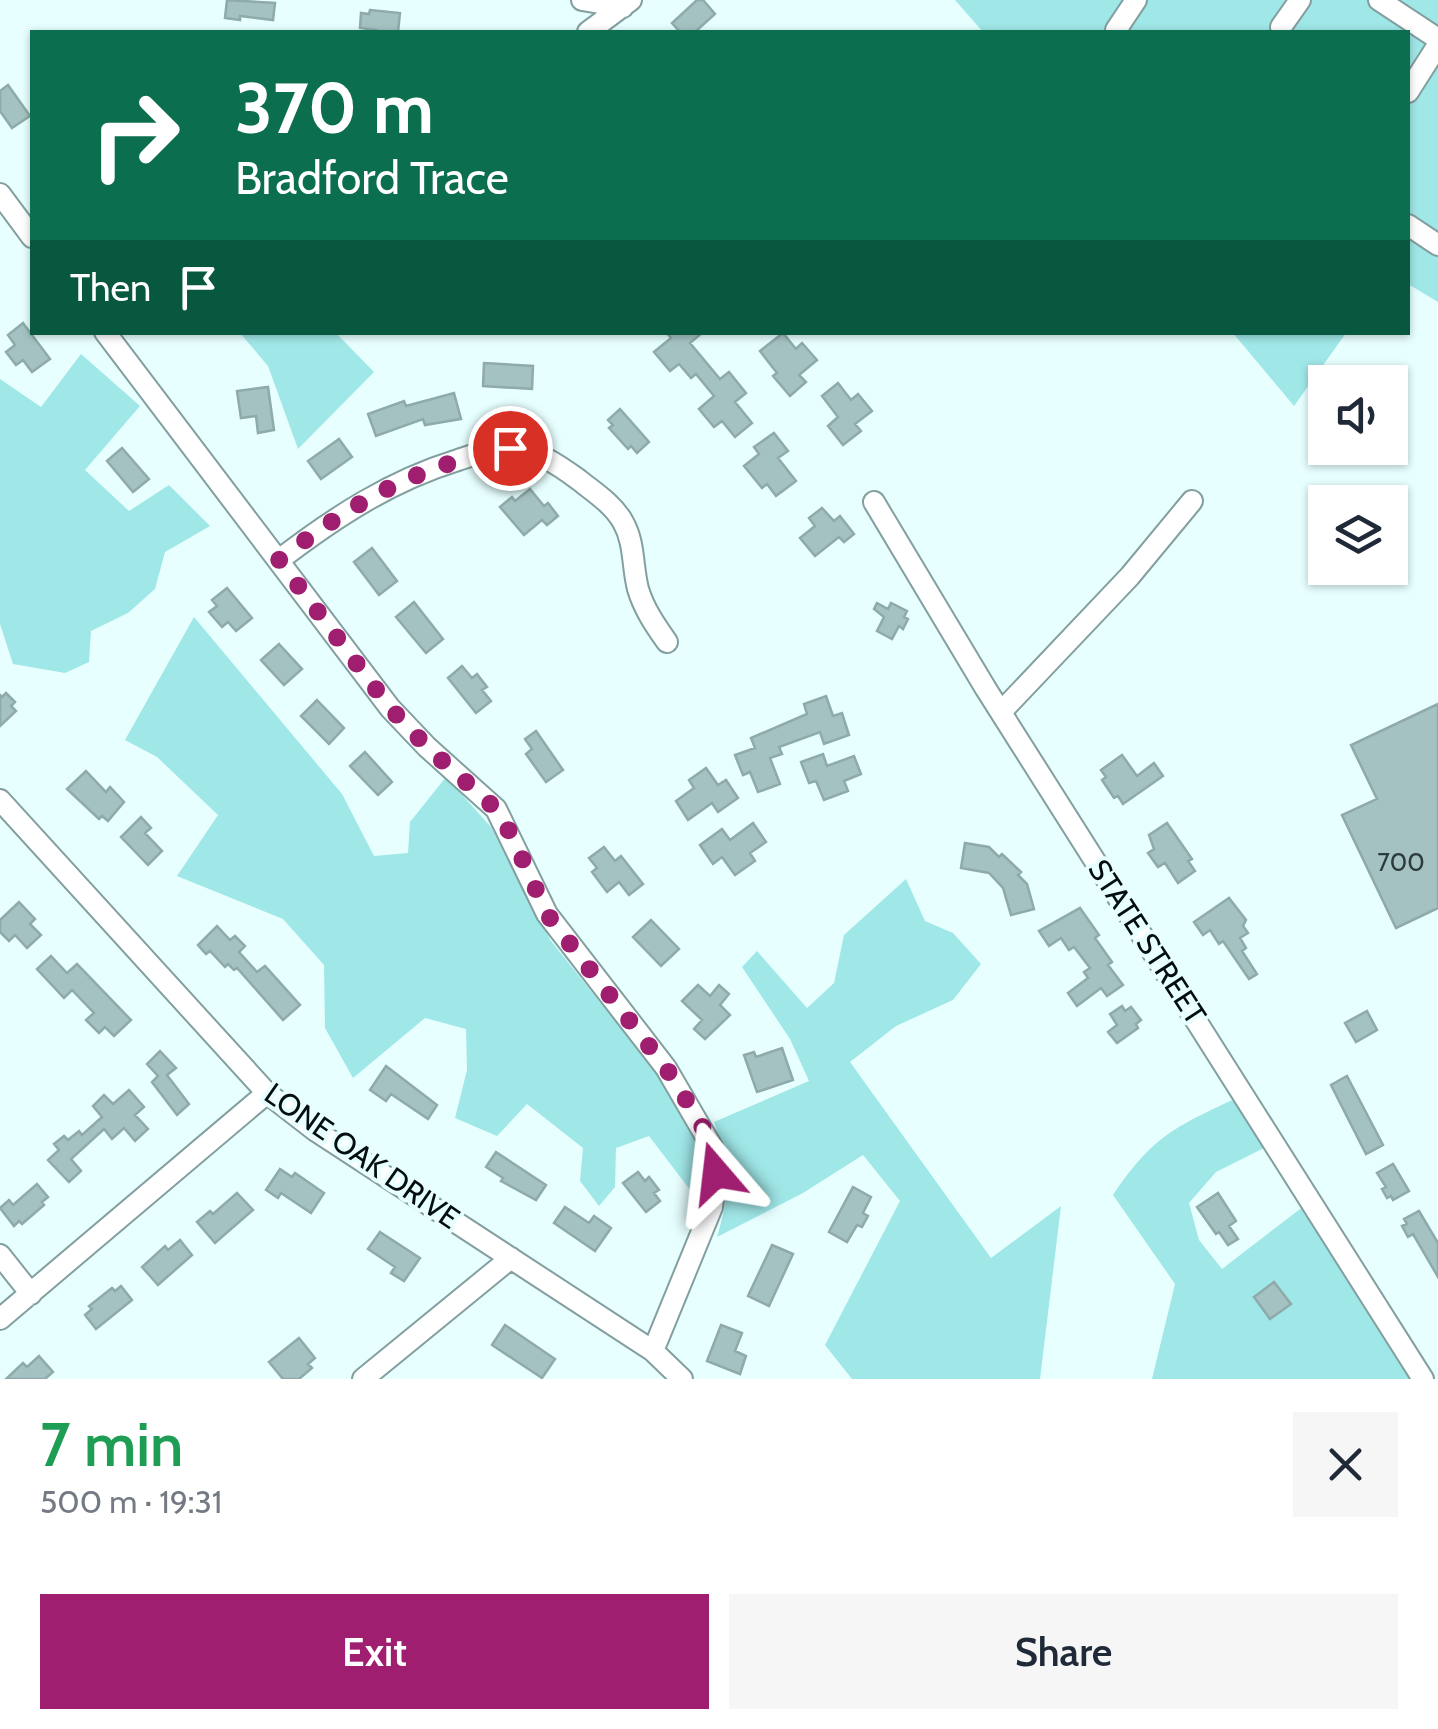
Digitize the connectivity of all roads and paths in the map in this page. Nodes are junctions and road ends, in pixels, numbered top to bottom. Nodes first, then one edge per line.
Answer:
1 (582, 0) edge
2 (1136, 0) edge
3 (1300, 0) edge
4 (1380, 0) edge
5 (627, 4) edge
6 (1281, 27) dead end
7 (591, 30) edge
8 (1116, 30) edge
9 (1438, 42) edge
10 (1410, 89) edge
11 (0, 194) edge
12 (1410, 226) edge
13 (30, 234) edge
14 (1438, 245) edge
15 (107, 335) edge
16 (1192, 501) dead end
17 (874, 502) dead end
18 (279, 560) junction
19 (667, 642) dead end
20 (1000, 712) junction
21 (0, 800) edge
22 (266, 1093) junction
23 (0, 1256) edge
24 (510, 1258) junction
25 (32, 1294) junction
26 (0, 1320) edge
27 (653, 1350) junction
28 (363, 1379) edge
29 (682, 1379) edge
30 (1424, 1379) edge

1 - 5 street
2 - 8 street
3 - 6 street
4 - 9 street
5 - 7 street
9 - 10 street
11 - 13 street
12 - 14 street
15 - 18 street
16 - 20 street
17 - 20 street, STATE STREET
18 - 19 street
18 - 27 street
20 - 30 street, STATE STREET
21 - 22 street, LONE OAK DRIVE
22 - 24 street, LONE OAK DRIVE
22 - 25 street
23 - 25 street
24 - 27 street, LONE OAK DRIVE
24 - 28 street
25 - 26 street
27 - 29 street, LONE OAK DRIVE

